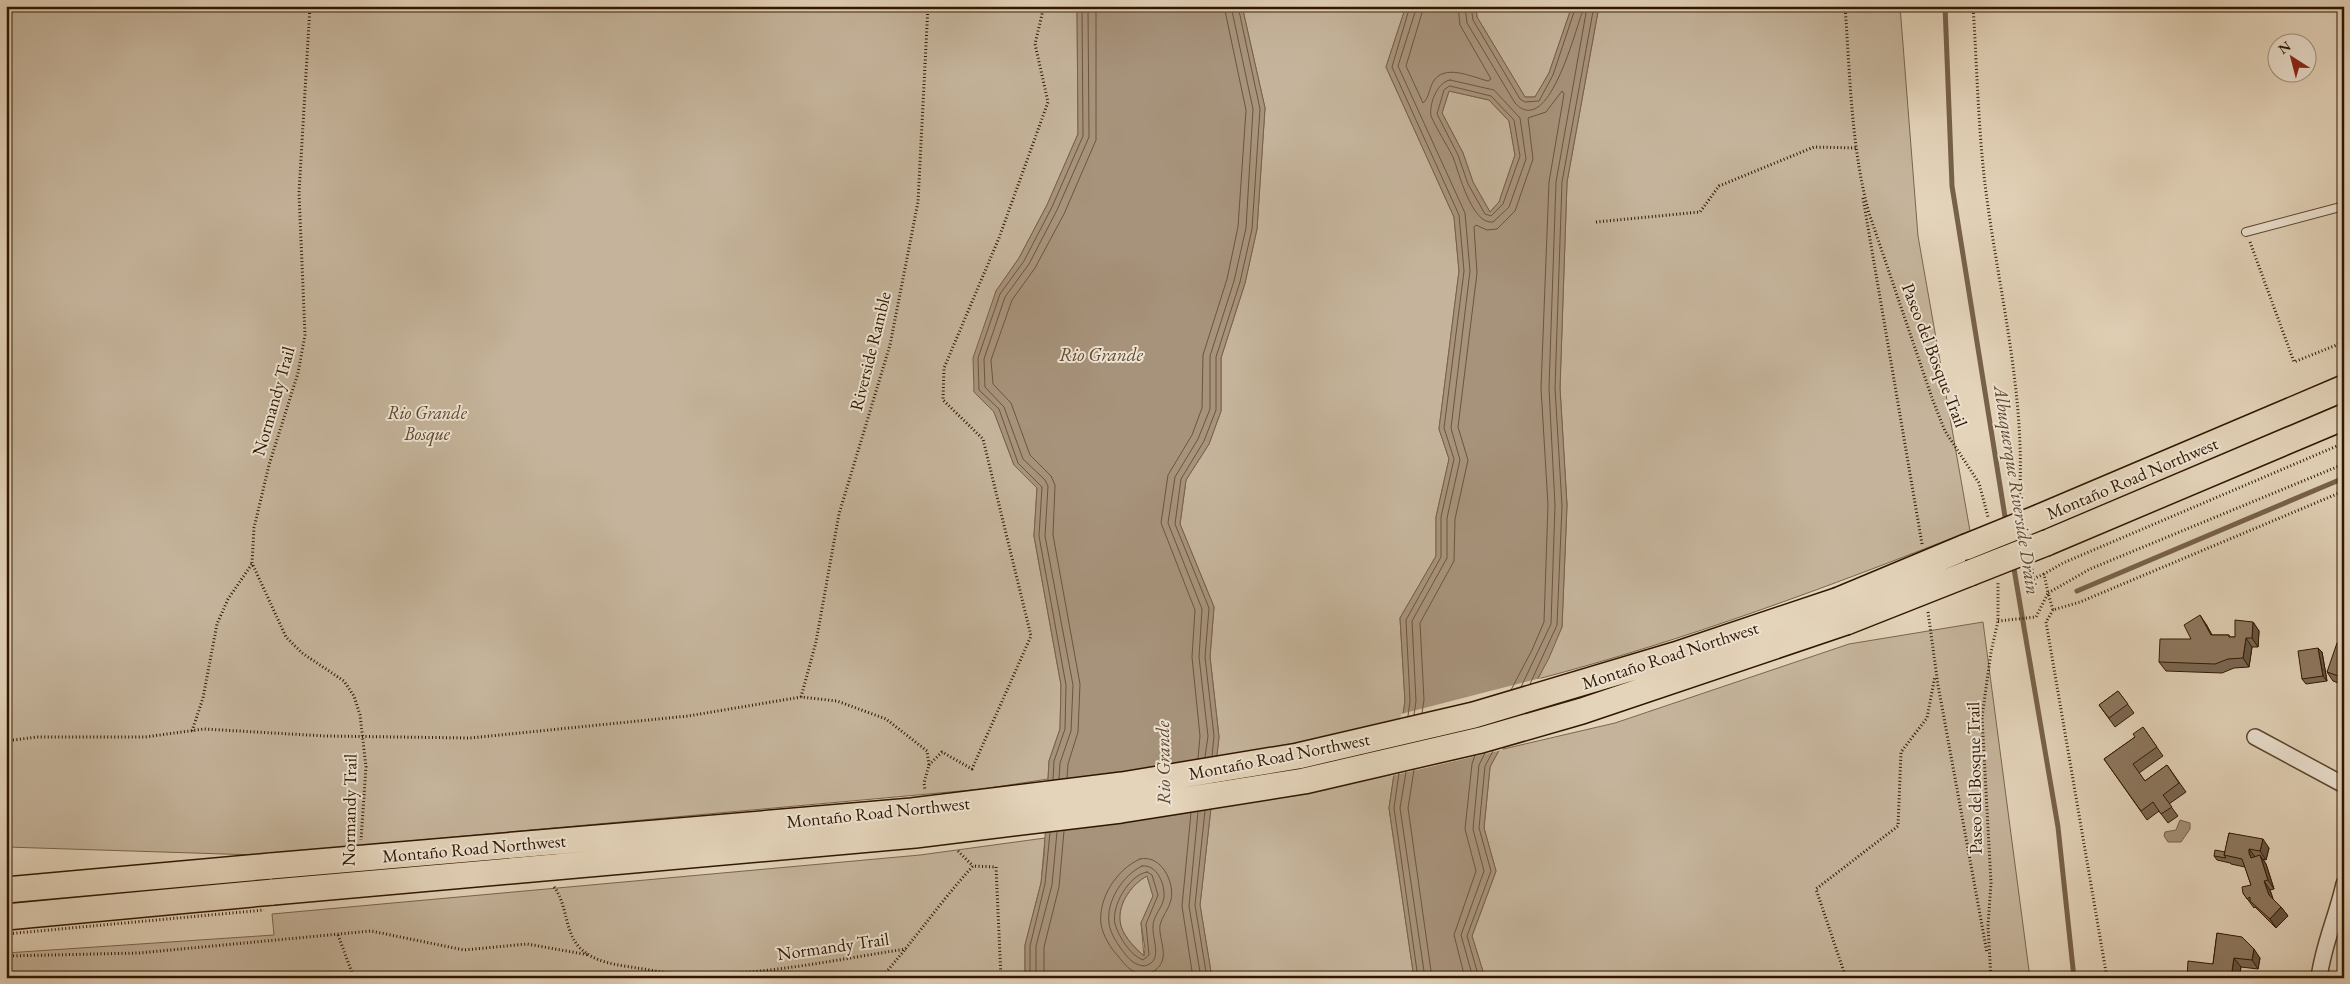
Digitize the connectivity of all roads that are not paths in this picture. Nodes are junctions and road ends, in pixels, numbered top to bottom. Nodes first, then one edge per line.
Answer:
1 (2344, 206) edge
2 (2246, 232) road end
3 (2344, 388) edge
4 (2344, 417) edge
5 (1842, 611) junction
6 (2255, 737) dead end
7 (2344, 785) edge
8 (2344, 884) edge
9 (6, 890) edge
10 (2341, 911) edge
11 (6, 917) edge
12 (2319, 978) edge

1 - 2 lane
3 - 5 main road, Montaño Road Northwest, bridge
4 - 5 main road, Montaño Road Northwest, bridge
5 - 9 main road, Montaño Road Northwest, bridge
5 - 11 main road, Montaño Road Northwest, bridge
6 - 7 street
8 - 10 street
10 - 12 street

